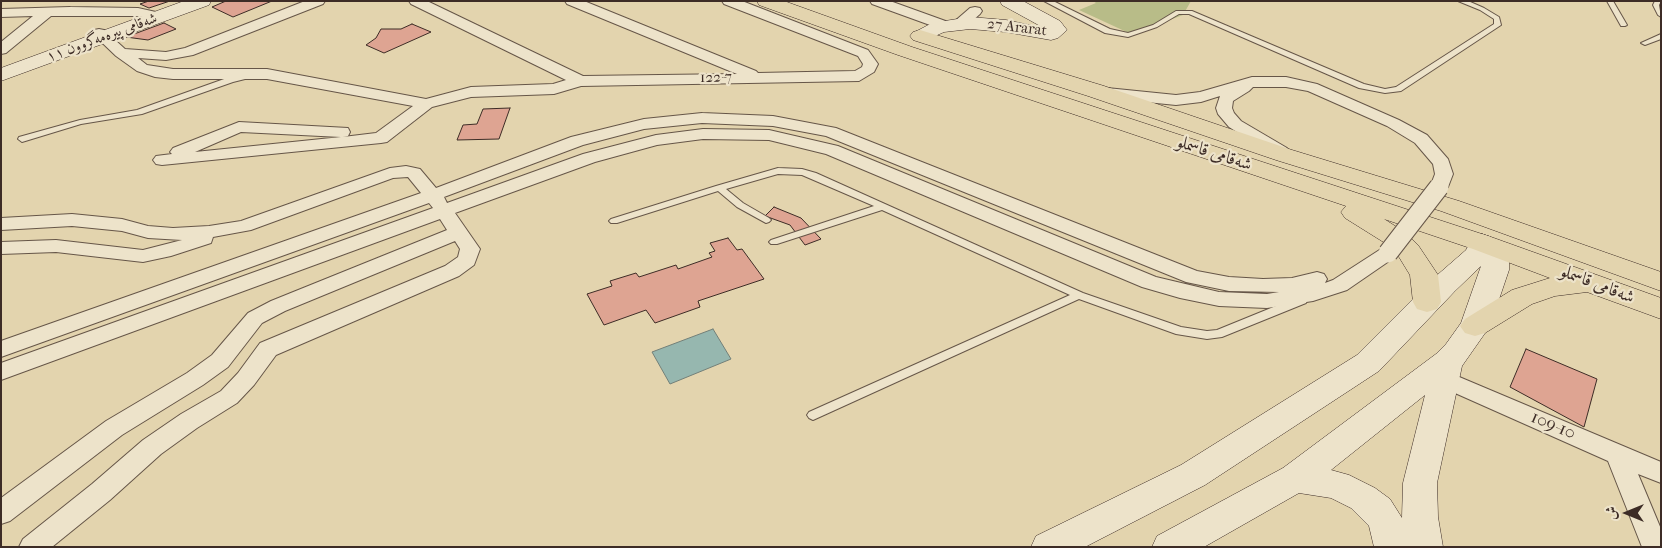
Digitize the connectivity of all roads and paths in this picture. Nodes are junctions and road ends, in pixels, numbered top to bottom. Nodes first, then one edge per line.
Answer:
1 (188, 1) edge
2 (202, 1) edge
3 (318, 1) edge
4 (572, 1) edge
5 (729, 1) edge
6 (766, 1) edge
7 (821, 1) edge
8 (877, 1) edge
9 (1047, 1) edge
10 (1179, 1) edge
11 (1461, 1) edge
12 (1610, 1) edge
13 (1658, 1) edge
14 (1012, 2) edge
15 (425, 3) edge
16 (975, 11) dead end
17 (47, 12) junction
18 (1178, 12) junction
19 (1, 13) edge
20 (151, 15) junction
21 (1661, 15) edge
22 (953, 25) junction
23 (1623, 25) dead end
24 (101, 35) junction
25 (922, 36) junction
26 (1661, 36) edge
27 (1645, 43) dead end
28 (1, 50) edge
29 (121, 53) junction
30 (1, 67) edge
31 (267, 74) junction
32 (1, 75) edge
33 (760, 78) junction
34 (580, 81) junction
35 (1096, 92) junction
36 (426, 104) junction
37 (386, 134) junction
38 (22, 140) dead end
39 (897, 159) junction
40 (1278, 164) junction
41 (881, 169) junction
42 (489, 175) junction
43 (946, 179) junction
44 (720, 188) junction
45 (928, 189) junction
46 (500, 190) junction
47 (1440, 192) junction
48 (438, 202) junction
49 (398, 206) junction
50 (883, 206) junction
51 (766, 220) dead end
52 (614, 221) dead end
53 (409, 223) junction
54 (1, 224) edge
55 (244, 226) junction
56 (148, 232) junction
57 (459, 232) junction
58 (774, 242) dead end
59 (1482, 244) junction
60 (1, 248) edge
61 (1383, 252) junction
62 (122, 255) junction
63 (1567, 261) junction
64 (1661, 282) edge
65 (1589, 283) junction
66 (1317, 293) junction
67 (1078, 295) junction
68 (1427, 302) junction
69 (1661, 309) edge
70 (1474, 326) junction
71 (242, 335) junction
72 (1, 349) edge
73 (268, 349) junction
74 (1446, 371) junction
75 (1, 372) edge
76 (813, 415) dead end
77 (1618, 454) junction
78 (1661, 473) edge
79 (1296, 478) junction
80 (1378, 510) junction
81 (1, 513) edge
82 (1423, 532) edge
83 (32, 547) edge
84 (1049, 547) edge
85 (1170, 547) edge
86 (1392, 547) edge
87 (1655, 547) edge

1 - 20 main road, شەقامی پیرەمەگروون ١١
2 - 24 main road, شەقامی پیرەمەگروون ١١
3 - 29 street
4 - 33 street
5 - 33 street, 122-7
6 - 40 main road, شەقامی قاسملو
7 - 25 main road, شەقامی قاسملو
8 - 22 street
9 - 18 lane
10 - 18 lane
11 - 18 lane
12 - 23 lane
13 - 21 lane
14 - 22 main road, 27 Ararat
15 - 34 street, 122-7
16 - 22 street
17 - 19 street
17 - 20 street
17 - 28 street
20 - 24 main road, شەقامی پیرەمەگروون ١١
22 - 25 main road, 27 Ararat
24 - 29 street
24 - 30 main road, شەقامی پیرەمەگروون ١١
24 - 32 main road, شەقامی پیرەمەگروون ١١
25 - 35 main road, شەقامی قاسملو
26 - 27 lane
29 - 31 street
31 - 36 street
31 - 38 lane
33 - 34 street, 122-7
34 - 36 street
35 - 40 main road, شەقامی قاسملو
35 - 47 street
36 - 37 street
37 - 37 street
39 - 41 street
39 - 42 street
39 - 43 street
40 - 47 main road, شەقامی قاسملو
40 - 47 street
40 - 59 main road, شەقامی قاسملو
40 - 68 main road
41 - 45 street
41 - 46 street
42 - 46 street
42 - 48 street
43 - 45 street
43 - 61 street
44 - 50 lane
44 - 51 lane
44 - 52 lane
45 - 66 street
46 - 48 street
47 - 59 main road
47 - 61 street, bridge
47 - 63 main road, شەقامی قاسملو
48 - 49 street
48 - 53 street
48 - 55 street
48 - 57 street
49 - 53 street
49 - 72 street
50 - 58 lane
50 - 67 lane
53 - 75 street
54 - 56 street
55 - 56 street
55 - 62 street
56 - 62 street
57 - 71 street
57 - 73 street
59 - 63 main road, شەقامی قاسملو
59 - 68 main road
59 - 70 main road
60 - 62 street
61 - 66 street
63 - 64 main road, شەقامی قاسملو
63 - 65 main road, شەقامی قاسملو
65 - 69 main road, شەقامی قاسملو
65 - 70 main road
66 - 67 lane
67 - 76 lane
68 - 84 main road
70 - 74 main road
71 - 73 street
71 - 81 street
73 - 83 street
74 - 77 street, 109-10
74 - 79 main road
74 - 82 main road
77 - 78 street, 109-10
77 - 87 street
79 - 80 main road
79 - 85 main road
80 - 82 main road
80 - 86 main road

